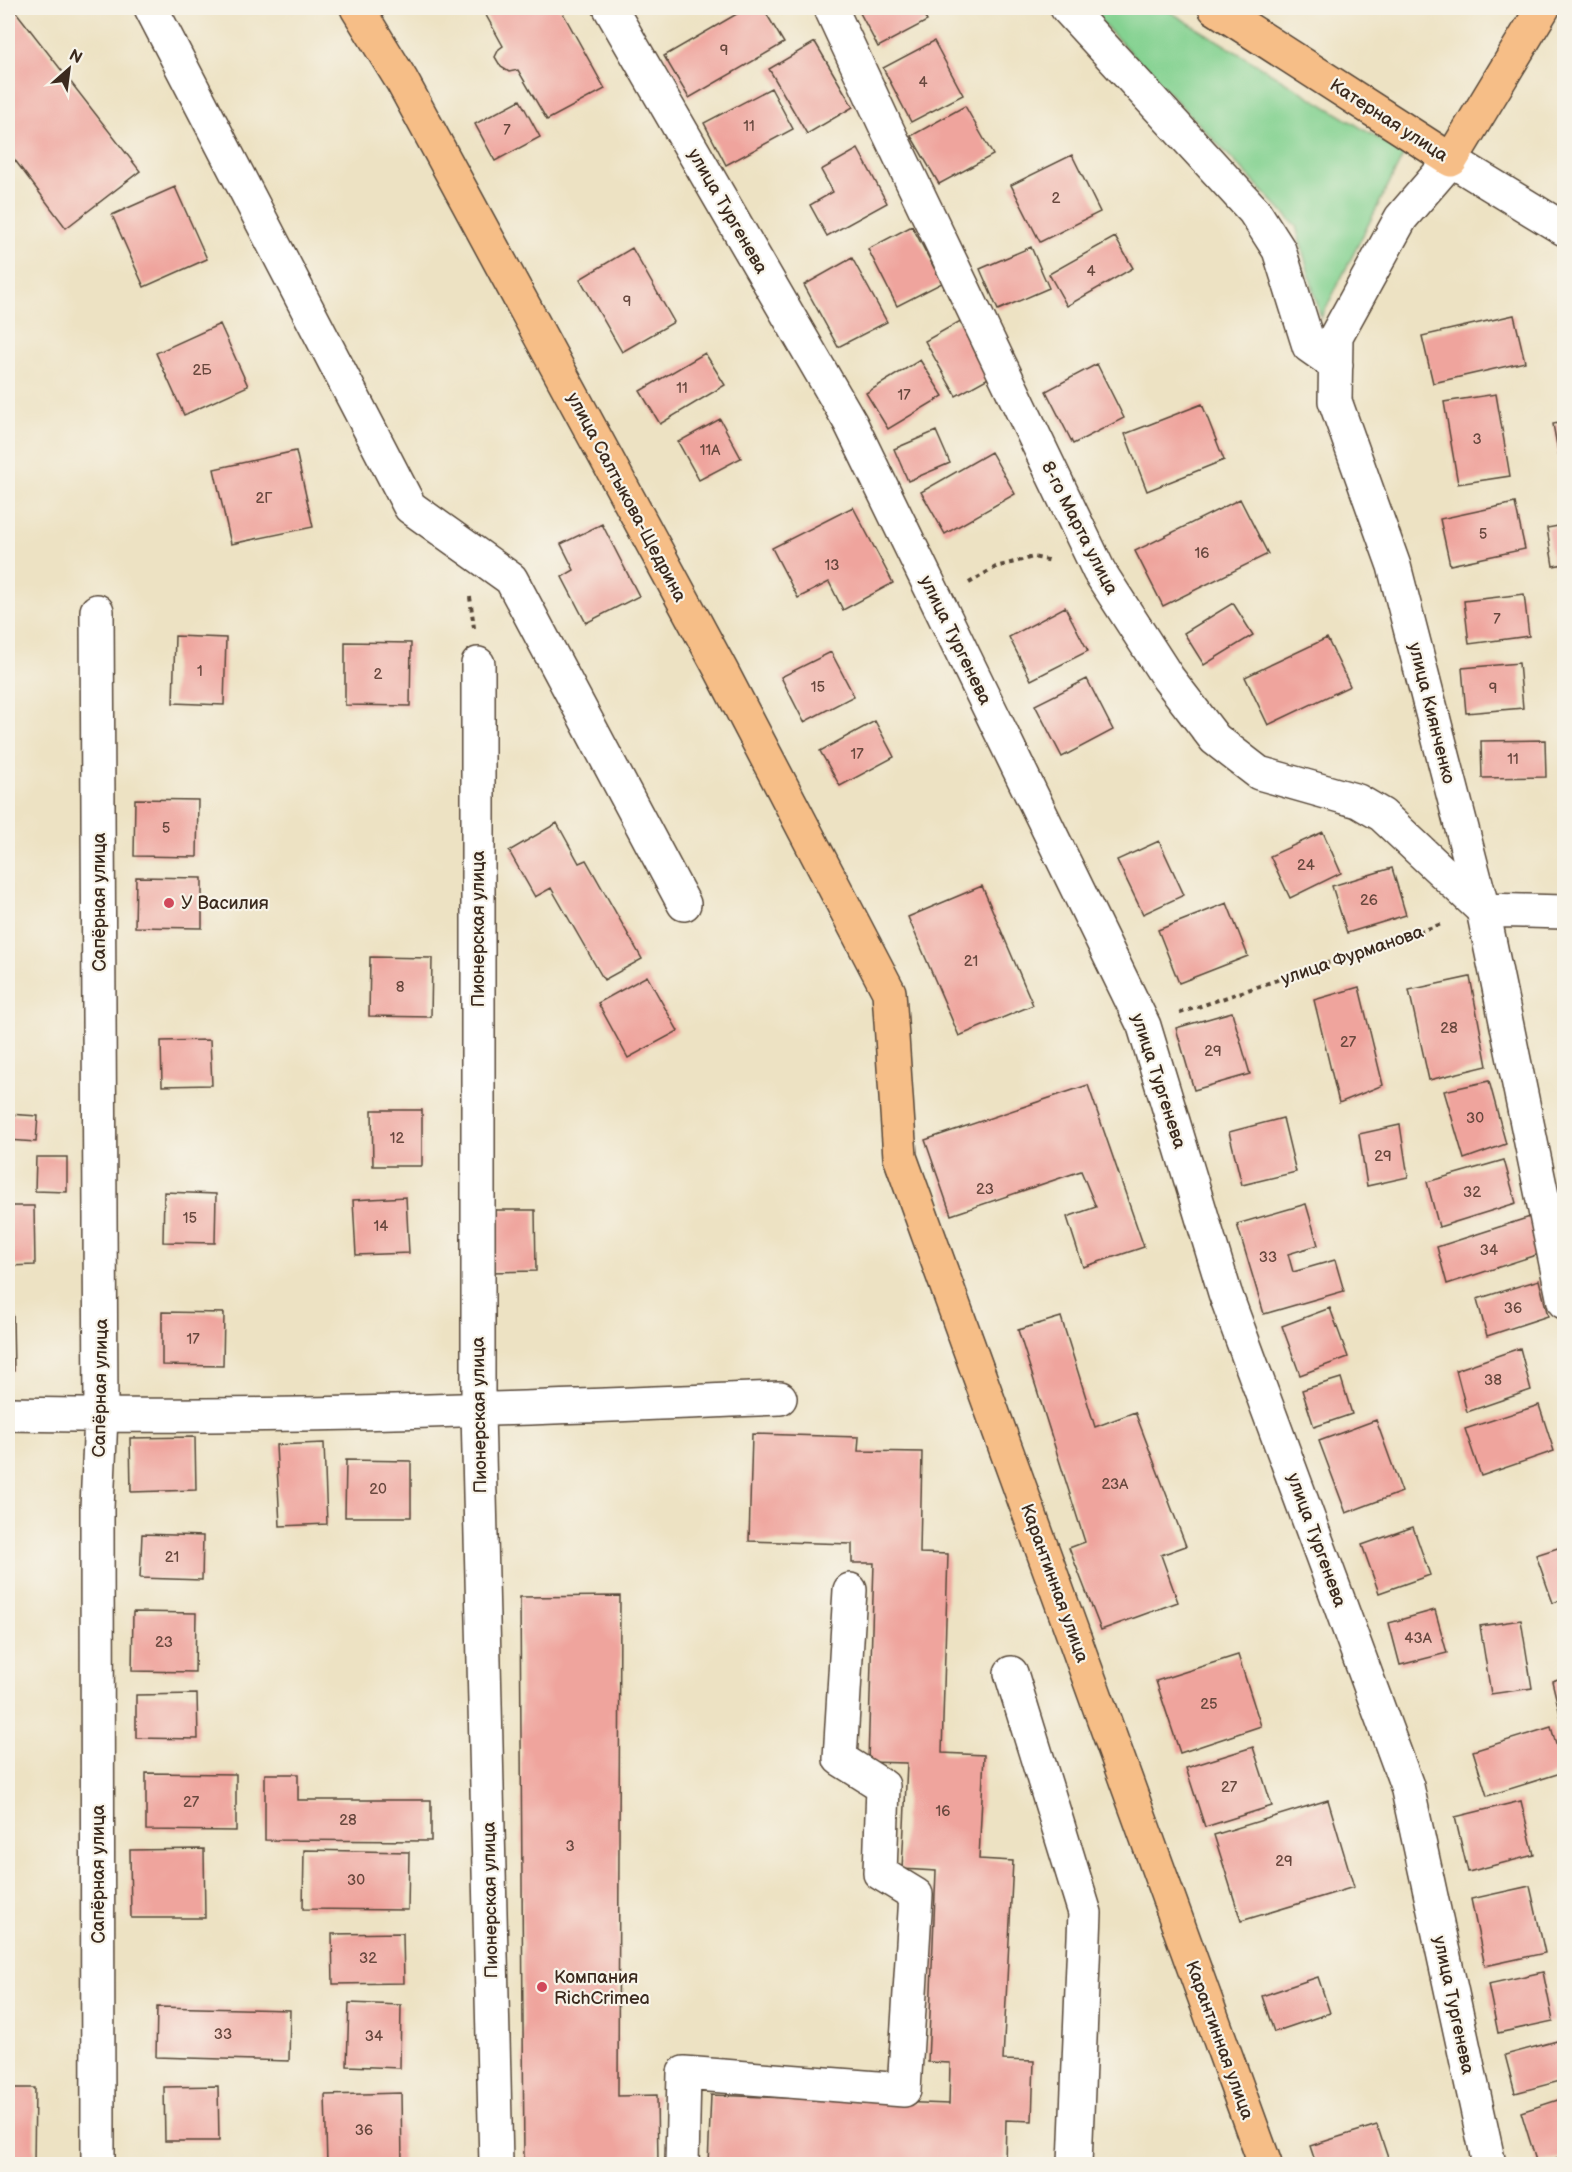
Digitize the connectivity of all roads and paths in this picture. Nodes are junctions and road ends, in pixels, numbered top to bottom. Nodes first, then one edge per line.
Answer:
1 (151, 8) edge
2 (357, 8) edge
3 (610, 8) edge
4 (832, 8) edge
5 (1067, 8) edge
6 (1215, 8) edge
7 (1543, 8) edge
8 (1451, 160) junction
9 (1564, 229) edge
10 (1336, 365) junction
11 (465, 546) junction
12 (1099, 571) junction
13 (938, 602) junction
14 (97, 611) dead end
15 (478, 664) joint
16 (684, 904) dead end
17 (1483, 910) junction
18 (1564, 912) edge
19 (889, 992) joint
20 (1144, 1026) junction
21 (1564, 1302) edge
22 (780, 1398) dead end
23 (478, 1411) junction
24 (8, 1414) edge
25 (101, 1416) junction
26 (850, 1590) dead end
27 (1011, 1672) dead end
28 (98, 2164) edge
29 (496, 2164) edge
30 (682, 2164) edge
31 (1075, 2164) edge
32 (1265, 2164) edge
33 (1489, 2164) edge

1 - 11 street
2 - 19 main road, улица Салтыкова-Щедрина
3 - 13 street, улица Тургенева
4 - 12 street, 8-го Марта улица
5 - 10 street
6 - 8 main road, Катерная улица
7 - 8 main road
8 - 9 street, Катерная улица
8 - 10 street, улица Киянченко
10 - 17 street, улица Киянченко
11 - 15 path
11 - 16 street
12 - 13 path
12 - 17 street, 8-го Марта улица
13 - 20 street, улица Тургенева
14 - 25 street, Сапёрная улица
15 - 23 street, Пионерская улица
17 - 18 street
17 - 20 path, улица Фурманова
17 - 21 street, улица Киянченко
19 - 32 main road, Карантинная улица
20 - 33 street, улица Тургенева
22 - 23 street
23 - 25 street
23 - 29 street, Пионерская улица
24 - 25 street
25 - 28 street, Сапёрная улица
26 - 30 street
27 - 31 street

